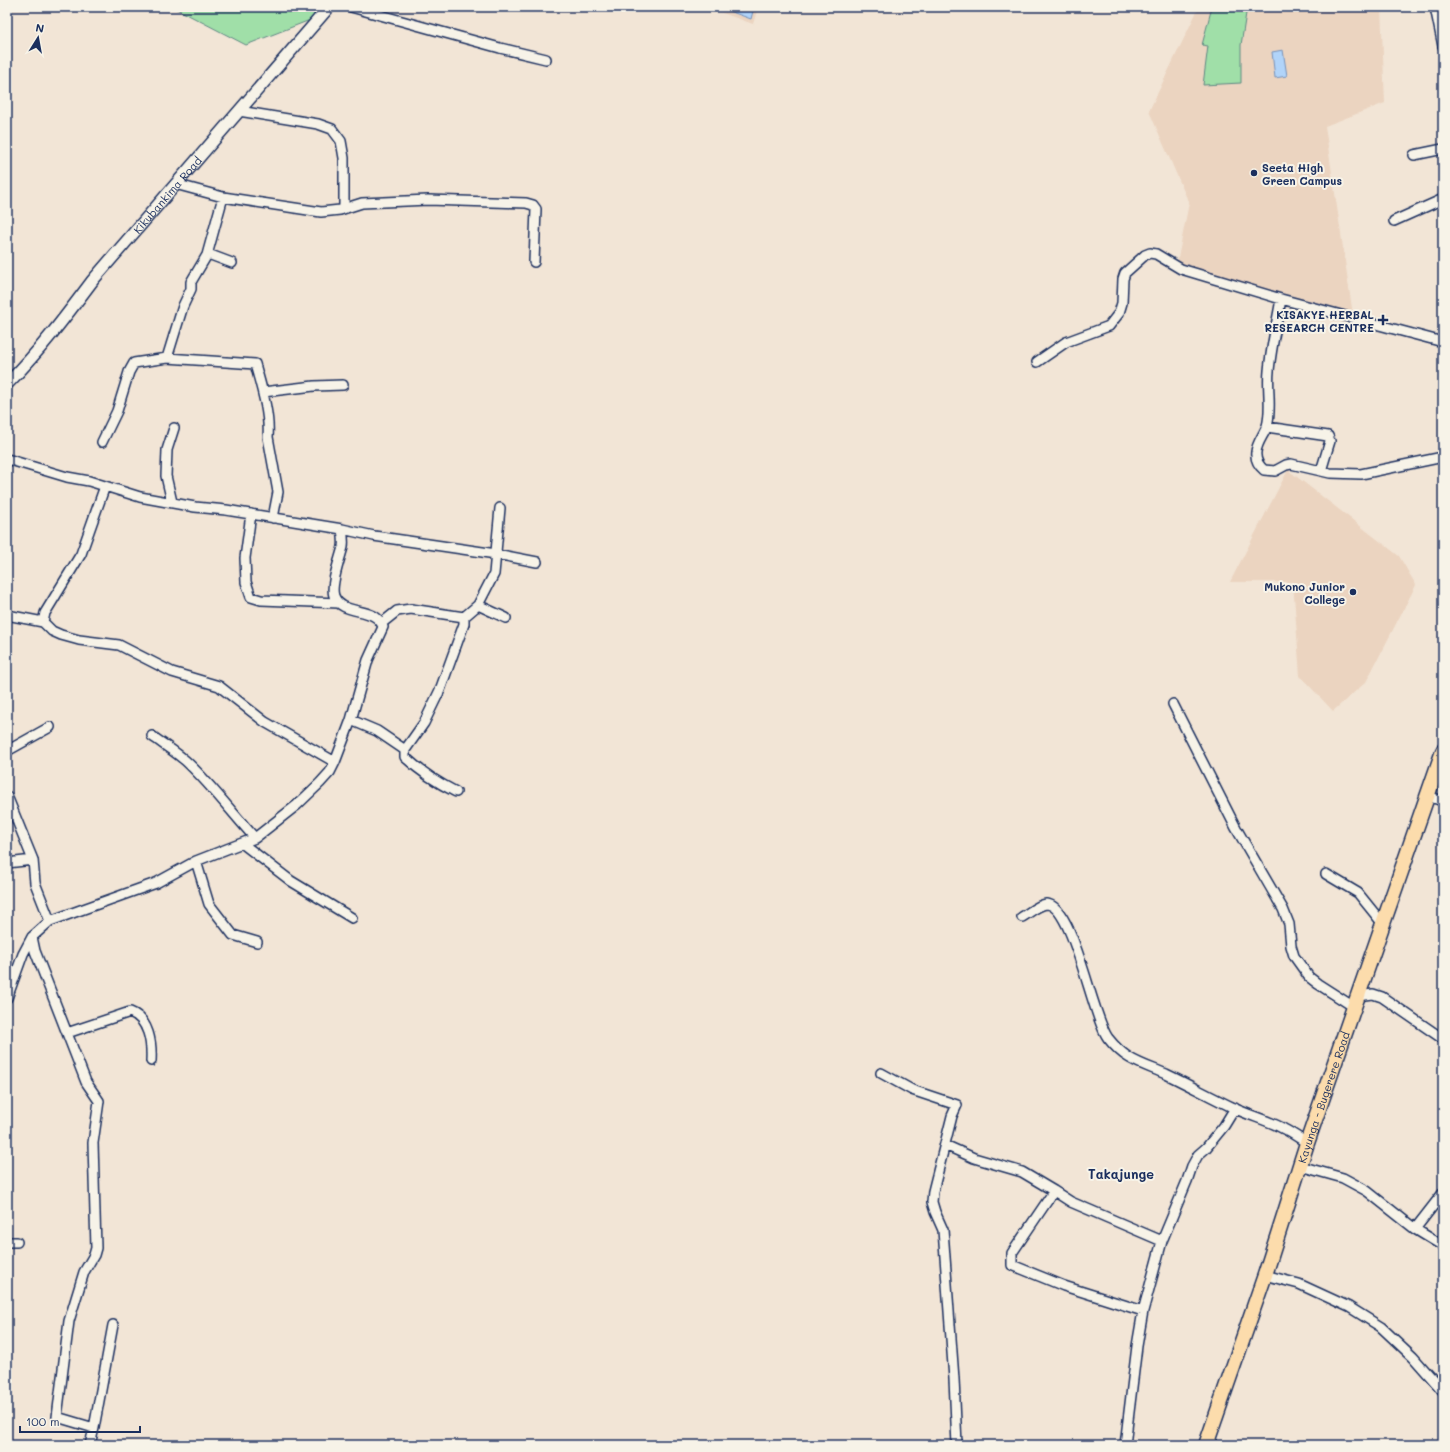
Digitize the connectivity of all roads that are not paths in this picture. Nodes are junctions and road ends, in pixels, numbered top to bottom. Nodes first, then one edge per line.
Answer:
1 (329, 7) edge
2 (351, 7) edge
3 (1435, 7) edge
4 (1443, 46) edge
5 (546, 59) dead end
6 (239, 111) junction
7 (1443, 149) edge
8 (1414, 155) dead end
9 (175, 184) junction
10 (223, 197) junction
11 (1443, 199) edge
12 (344, 208) junction
13 (1394, 221) dead end
14 (208, 254) junction
15 (534, 262) dead end
16 (232, 263) dead end
17 (1281, 299) junction
18 (1443, 342) edge
19 (167, 358) junction
20 (1037, 362) dead end
21 (7, 384) edge
22 (343, 385) dead end
23 (263, 392) junction
24 (1267, 427) junction
25 (174, 428) dead end
26 (102, 442) dead end
27 (1443, 457) edge
28 (7, 459) edge
29 (1321, 471) junction
30 (105, 486) junction
31 (172, 502) junction
32 (500, 508) dead end
33 (251, 514) junction
34 (273, 518) junction
35 (342, 529) junction
36 (496, 554) junction
37 (536, 562) dead end
38 (338, 603) junction
39 (478, 605) junction
40 (7, 615) edge
41 (464, 617) junction
42 (506, 618) dead end
43 (43, 622) junction
44 (382, 623) junction
45 (1173, 704) dead end
46 (351, 720) junction
47 (50, 727) dead end
48 (152, 736) dead end
49 (405, 750) junction
50 (7, 751) edge
51 (1443, 751) edge
52 (335, 762) junction
53 (456, 792) dead end
54 (7, 796) edge
55 (1427, 796) junction
56 (1443, 801) edge
57 (255, 838) junction
58 (243, 844) junction
59 (33, 860) junction
60 (196, 861) junction
61 (7, 863) edge
62 (1326, 874) dead end
63 (1022, 917) dead end
64 (352, 918) dead end
65 (50, 921) junction
66 (1382, 924) junction
67 (32, 938) junction
68 (257, 942) dead end
69 (7, 998) edge
70 (1356, 1001) junction
71 (67, 1033) junction
72 (1443, 1040) edge
73 (151, 1061) dead end
74 (881, 1073) dead end
75 (1235, 1108) junction
76 (1307, 1143) junction
77 (944, 1145) junction
78 (1300, 1166) junction
79 (1054, 1191) junction
80 (1443, 1193) edge
81 (1415, 1229) junction
82 (1162, 1241) junction
83 (7, 1242) edge
84 (18, 1242) dead end
85 (1443, 1246) edge
86 (1265, 1275) junction
87 (1143, 1311) junction
88 (113, 1326) dead end
89 (1443, 1391) edge
90 (94, 1428) junction
91 (90, 1445) edge
92 (957, 1445) edge
93 (1125, 1445) edge
94 (1206, 1445) edge

1 - 6 street, Kikubankima Road
2 - 5 street
3 - 4 street
6 - 9 street, Kikubankima Road
6 - 12 street
7 - 8 street
9 - 10 street
9 - 21 street, Kikubankima Road
10 - 12 street
10 - 14 street
11 - 13 street
12 - 15 street
14 - 16 street
14 - 19 street
17 - 18 street
17 - 20 street
17 - 24 street
19 - 23 street
19 - 26 street
22 - 23 street
23 - 34 street
24 - 29 street
24 - 29 street
25 - 31 street
27 - 29 street
28 - 30 street
30 - 31 street
30 - 43 street
31 - 33 street
32 - 36 street
33 - 34 street
33 - 38 street
34 - 35 street
35 - 36 street
35 - 38 street
36 - 37 street
36 - 39 street
38 - 44 street
39 - 41 street
39 - 42 street
40 - 43 street
41 - 44 street
41 - 49 street
43 - 52 street
44 - 46 street
45 - 70 street
46 - 49 street
46 - 52 street
47 - 50 street
48 - 57 street
49 - 53 street
51 - 55 main road, Kayunga - Bugerere Road
52 - 57 street
54 - 59 street
55 - 56 street
55 - 66 main road, Kayunga - Bugerere Road
57 - 58 street
58 - 60 street
58 - 64 street
59 - 61 street
59 - 65 street
60 - 65 street
60 - 68 street
62 - 66 street
63 - 75 street
65 - 67 street
66 - 70 main road, Kayunga - Bugerere Road
67 - 69 street
67 - 71 street
70 - 72 street
70 - 76 main road, Kayunga - Bugerere Road
71 - 73 street
71 - 90 street
74 - 77 street
75 - 76 street
75 - 82 street
76 - 78 main road, Kayunga - Bugerere Road
77 - 79 street
77 - 92 street
78 - 81 street
78 - 86 main road, Kayunga - Bugerere Road
79 - 82 street
79 - 87 street
80 - 81 street
81 - 85 street
82 - 87 street
83 - 84 street
86 - 89 street
86 - 94 main road, Kayunga - Bugerere Road
87 - 93 street
88 - 90 street
90 - 91 street

